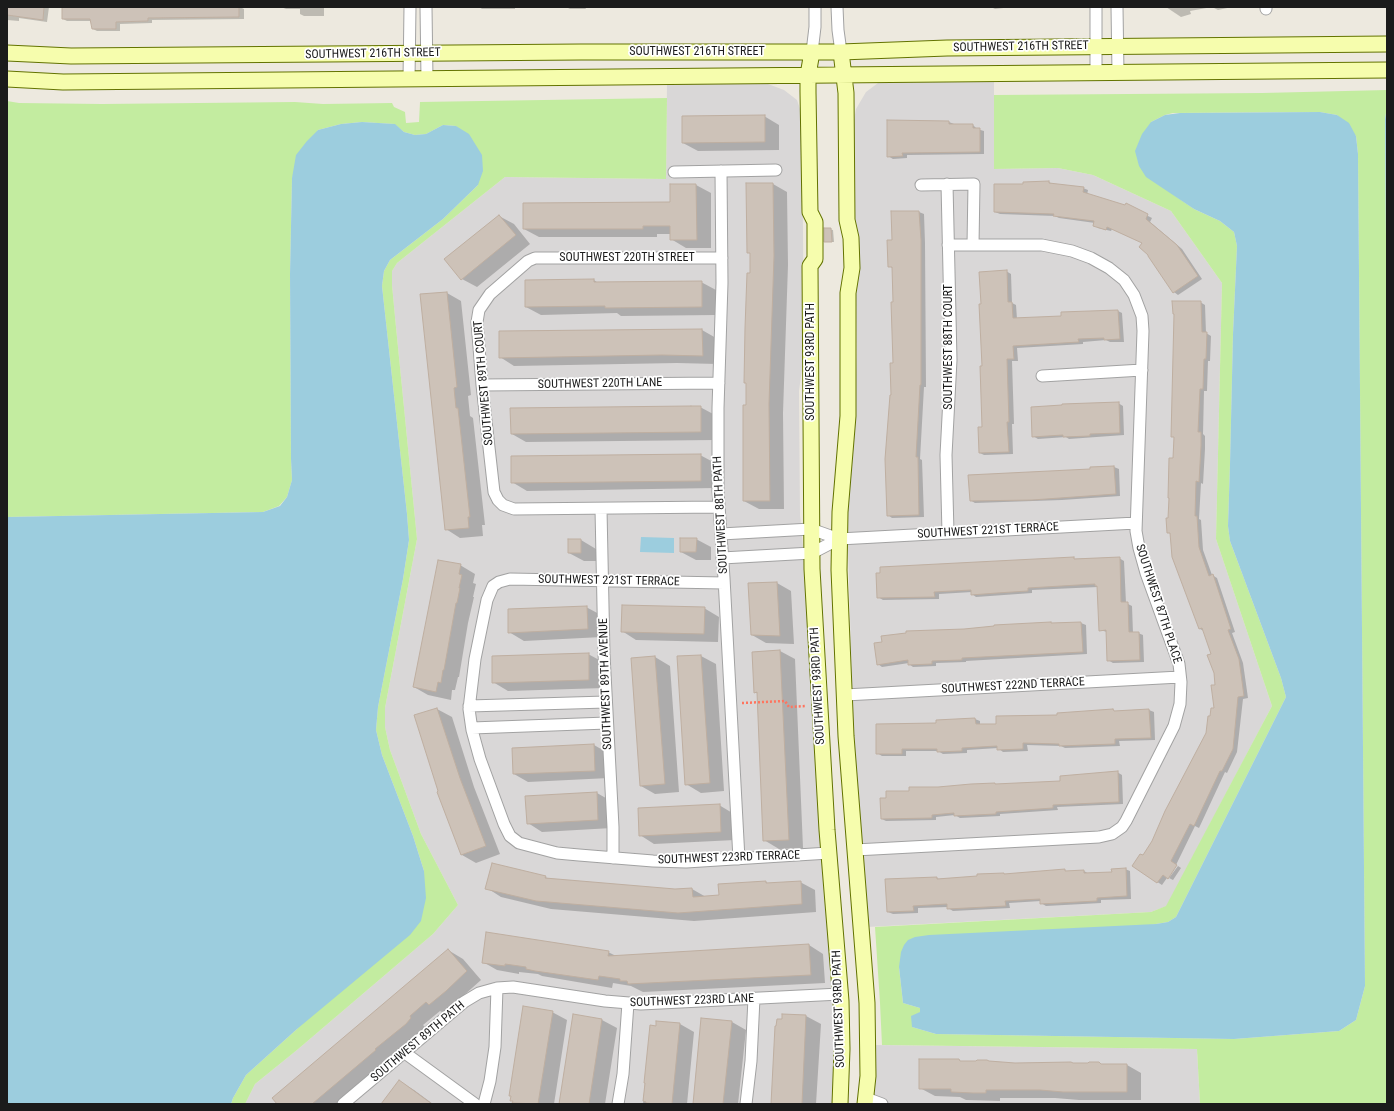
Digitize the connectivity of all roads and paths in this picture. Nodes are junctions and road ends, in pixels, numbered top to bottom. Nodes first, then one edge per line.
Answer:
1 (410, 7) edge
2 (426, 7) edge
3 (815, 7) edge
4 (837, 7) edge
5 (1096, 7) edge
6 (1117, 7) edge
7 (1387, 44) edge
8 (1096, 47) junction
9 (1118, 47) junction
10 (812, 52) junction
11 (841, 52) junction
12 (7, 53) edge
13 (410, 53) junction
14 (426, 53) junction
15 (1387, 70) edge
16 (1096, 73) junction
17 (1118, 73) junction
18 (844, 75) junction
19 (808, 76) junction
20 (7, 79) edge
21 (409, 79) junction
22 (427, 79) junction
23 (776, 170) dead end
24 (721, 171) junction
25 (674, 172) dead end
26 (922, 184) dead end
27 (947, 184) junction
28 (948, 245) junction
29 (973, 245) junction
30 (722, 258) junction
31 (533, 259) joint
32 (1142, 370) junction
33 (1042, 376) dead end
34 (719, 383) junction
35 (482, 385) junction
36 (719, 507) junction
37 (601, 509) junction
38 (1136, 523) junction
39 (812, 529) junction
40 (948, 533) junction
41 (721, 534) junction
42 (839, 539) junction
43 (812, 553) junction
44 (722, 558) junction
45 (602, 581) junction
46 (724, 583) junction
47 (1180, 677) junction
48 (845, 695) junction
49 (606, 702) junction
50 (742, 703) dead end
51 (470, 706) junction
52 (808, 706) dead end
53 (607, 723) junction
54 (472, 728) junction
55 (855, 850) junction
56 (829, 853) junction
57 (614, 858) junction
58 (738, 859) junction
59 (497, 988) junction
60 (840, 994) junction
61 (754, 998) junction
62 (628, 1003) junction
63 (405, 1053) junction
64 (866, 1101) edge
65 (343, 1104) edge
66 (474, 1104) edge
67 (484, 1104) edge
68 (618, 1104) edge
69 (746, 1104) edge
70 (840, 1104) edge
71 (882, 1104) edge

1 - 13 street
2 - 14 street
3 - 10 street
4 - 11 street
5 - 8 street
6 - 9 street
7 - 9 street, SOUTHWEST 216TH STREET
8 - 9 street, SOUTHWEST 216TH STREET
8 - 11 street, SOUTHWEST 216TH STREET
8 - 16 street
9 - 17 street
10 - 11 street, SOUTHWEST 216TH STREET
10 - 14 street, SOUTHWEST 216TH STREET
10 - 19 street, SOUTHWEST 93RD PATH
11 - 18 street
12 - 13 street, SOUTHWEST 216TH STREET
13 - 14 street, SOUTHWEST 216TH STREET
13 - 21 street
14 - 22 street
15 - 17 street, SOUTHWEST 216TH STREET
16 - 17 street, SOUTHWEST 216TH STREET
16 - 18 street, SOUTHWEST 216TH STREET
18 - 19 street, SOUTHWEST 216TH STREET
18 - 42 street
19 - 22 street, SOUTHWEST 216TH STREET
19 - 39 street, SOUTHWEST 93RD PATH
20 - 21 street, SOUTHWEST 216TH STREET
21 - 22 street, SOUTHWEST 216TH STREET
23 - 24 street
24 - 25 street
24 - 30 street, SOUTHWEST 88TH PATH
26 - 27 street
27 - 28 street, SOUTHWEST 88TH COURT
27 - 29 street
28 - 29 street
28 - 40 street, SOUTHWEST 88TH COURT
29 - 32 street, SOUTHWEST 87TH PLACE
30 - 31 street, SOUTHWEST 220TH STREET
30 - 34 street, SOUTHWEST 88TH PATH
31 - 35 street, SOUTHWEST 89TH COURT
32 - 33 street
32 - 38 street, SOUTHWEST 87TH PLACE
34 - 35 street, SOUTHWEST 220TH LANE
34 - 36 street, SOUTHWEST 88TH PATH
35 - 37 street, SOUTHWEST 89TH COURT
36 - 37 street
36 - 41 street, SOUTHWEST 88TH PATH
37 - 45 street, SOUTHWEST 89TH AVENUE
38 - 40 street, SOUTHWEST 221ST TERRACE
38 - 47 street, SOUTHWEST 87TH PLACE
39 - 41 street, SOUTHWEST 221ST TERRACE
39 - 42 street, SOUTHWEST 221ST TERRACE
39 - 43 street, SOUTHWEST 93RD PATH
40 - 42 street, SOUTHWEST 221ST TERRACE
41 - 44 street, SOUTHWEST 88TH PATH
42 - 43 street, SOUTHWEST 221ST TERRACE
42 - 48 street
43 - 44 street, SOUTHWEST 221ST TERRACE
43 - 56 street, SOUTHWEST 93RD PATH
44 - 46 street, SOUTHWEST 88TH PATH
45 - 46 street, SOUTHWEST 221ST TERRACE
45 - 49 street, SOUTHWEST 89TH AVENUE
45 - 51 street, SOUTHWEST 221ST TERRACE
46 - 58 street, SOUTHWEST 88TH PATH
47 - 48 street, SOUTHWEST 222ND TERRACE
47 - 55 street, SOUTHWEST 87TH PLACE
48 - 55 street
49 - 51 street
49 - 53 street, SOUTHWEST 89TH AVENUE
50 - 52 path
51 - 54 street
53 - 54 street
53 - 57 street, SOUTHWEST 89TH AVENUE
54 - 57 street, SOUTHWEST 223RD TERRACE
55 - 64 street
56 - 58 street, SOUTHWEST 223RD TERRACE
56 - 60 street, SOUTHWEST 93RD PATH
57 - 58 street, SOUTHWEST 223RD TERRACE
59 - 62 street, SOUTHWEST 223RD LANE
59 - 63 street, SOUTHWEST 89TH PATH
59 - 67 street
60 - 61 street, SOUTHWEST 223RD LANE
60 - 70 street, SOUTHWEST 93RD PATH
61 - 62 street, SOUTHWEST 223RD LANE
61 - 69 street
62 - 68 street
63 - 65 street, SOUTHWEST 89TH PATH
63 - 66 street
64 - 71 street

